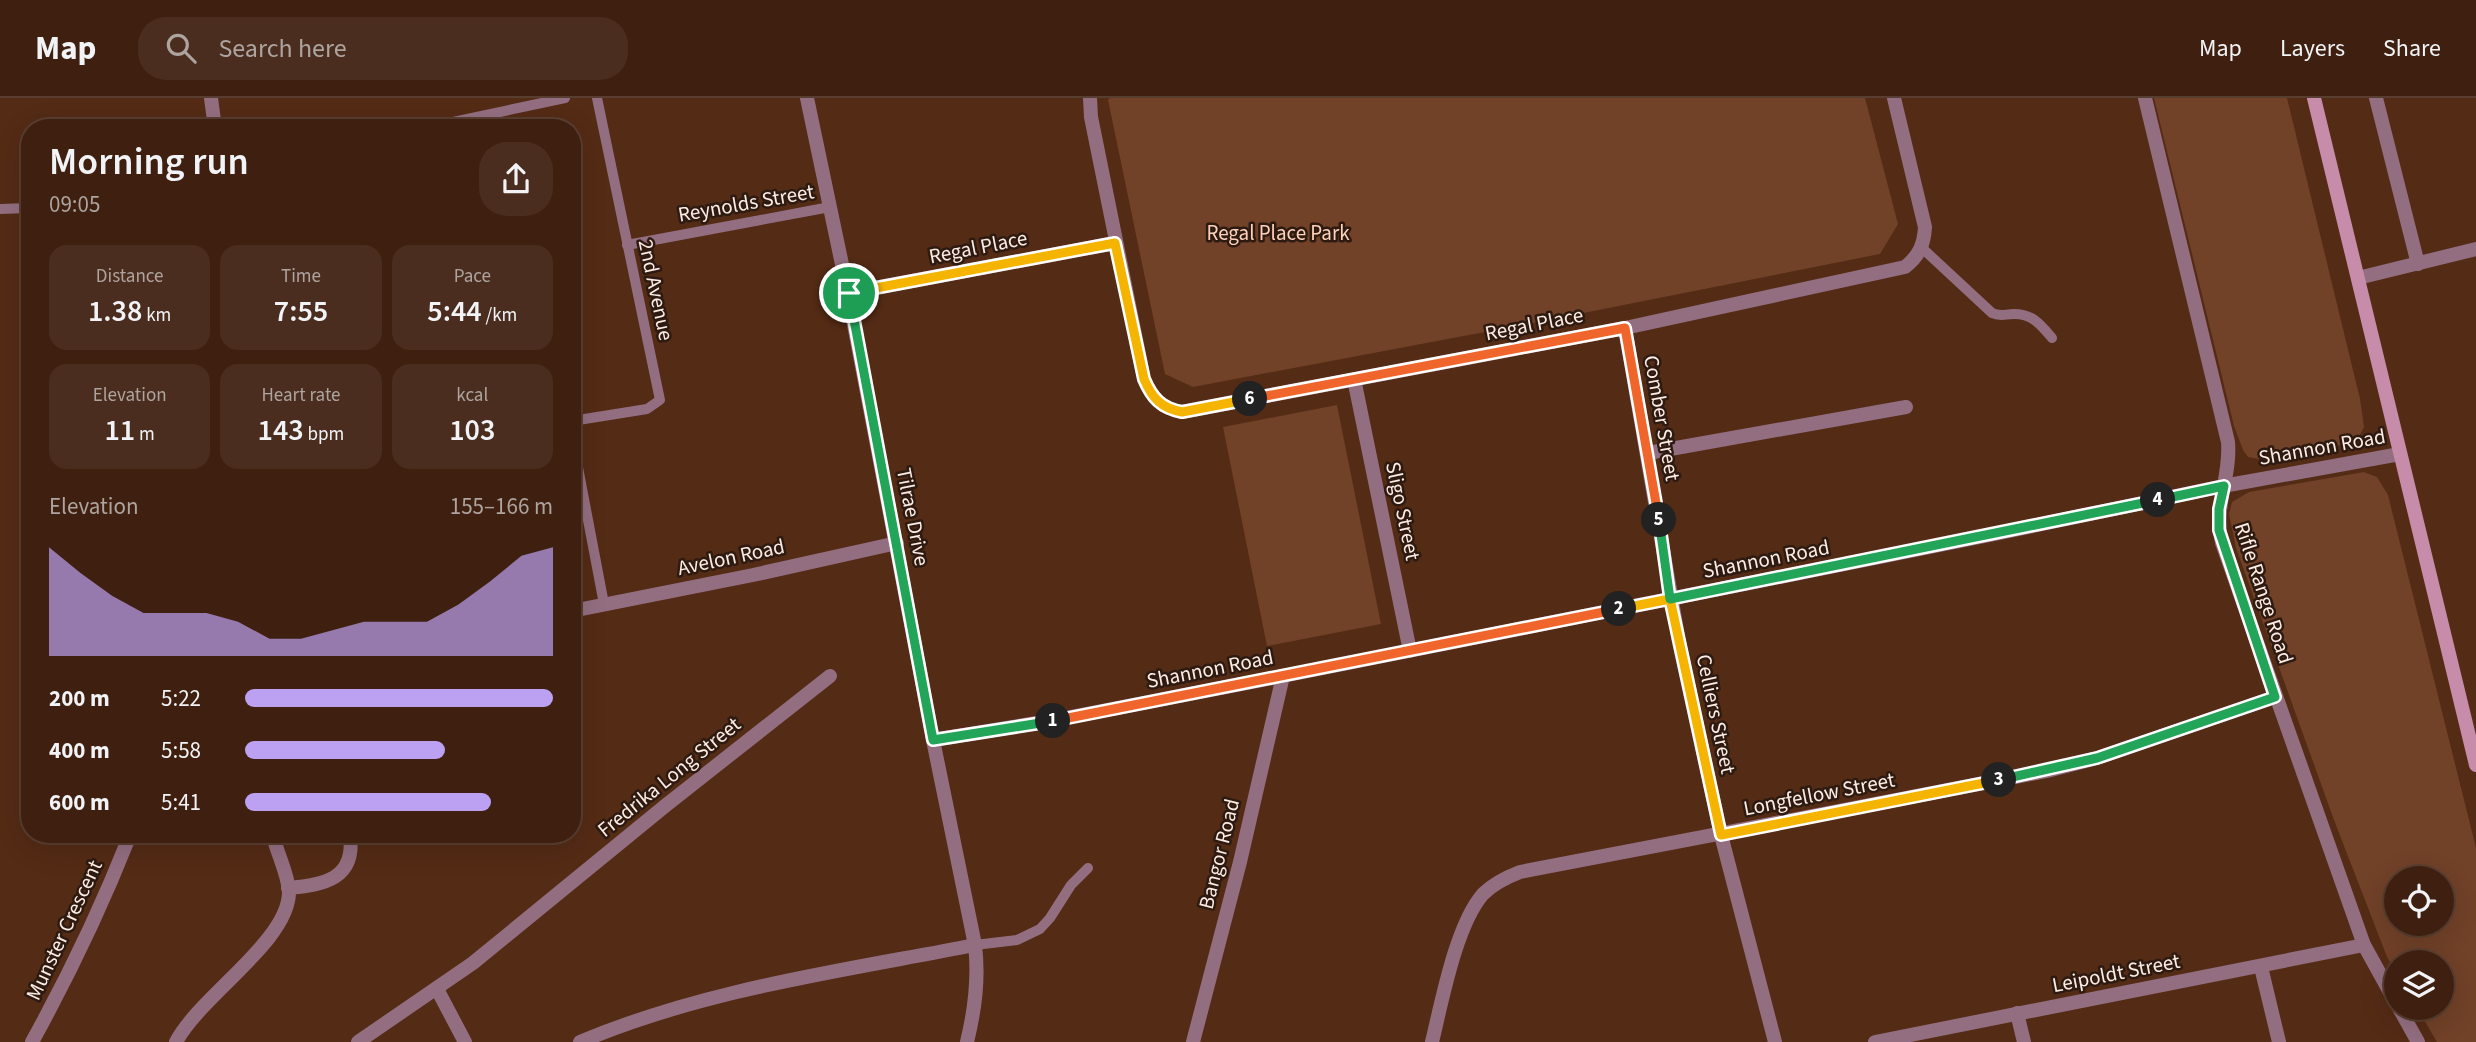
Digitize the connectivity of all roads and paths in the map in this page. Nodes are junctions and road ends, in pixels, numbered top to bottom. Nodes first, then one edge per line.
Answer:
1 (211, 98) edge
2 (565, 98) edge
3 (597, 98) edge
4 (807, 98) edge
5 (1090, 98) edge
6 (1894, 98) edge
7 (2145, 98) edge
8 (2315, 98) edge
9 (2376, 98) edge
10 (214, 119) edge
11 (467, 119) edge
12 (830, 207) junction
13 (21, 208) edge
14 (0, 209) edge
15 (1115, 243) junction
16 (627, 245) junction
17 (1922, 248) junction
18 (2476, 249) edge
19 (2418, 264) junction
20 (2358, 278) junction
21 (849, 293) junction
22 (1625, 328) junction
23 (2052, 338) dead end
24 (1354, 379) junction
25 (1906, 407) dead end
26 (581, 420) edge
27 (1648, 453) junction
28 (2400, 454) junction
29 (581, 483) edge
30 (2224, 486) junction
31 (897, 543) junction
32 (1670, 599) junction
33 (604, 604) junction
34 (581, 609) edge
35 (1410, 651) junction
36 (830, 676) dead end
37 (1283, 676) junction
38 (2275, 697) junction
39 (933, 740) junction
40 (2476, 765) edge
41 (1721, 835) junction
42 (127, 843) edge
43 (275, 843) edge
44 (351, 843) edge
45 (1088, 868) dead end
46 (288, 887) junction
47 (975, 945) junction
48 (2364, 945) junction
49 (2261, 967) junction
50 (2384, 981) edge
51 (437, 989) junction
52 (2017, 1013) junction
53 (2406, 1020) edge
54 (32, 1042) edge
55 (176, 1042) edge
56 (358, 1042) edge
57 (465, 1042) edge
58 (580, 1042) edge
59 (967, 1042) edge
60 (1193, 1042) edge
61 (1432, 1042) edge
62 (1775, 1042) edge
63 (1875, 1042) edge
64 (2024, 1042) edge
65 (2279, 1042) edge
66 (2418, 1042) edge

1 - 10 street
2 - 11 lane
3 - 16 lane, 2nd Avenue
4 - 12 street, Tilrae Drive
5 - 15 street, Regal Place
6 - 17 street
7 - 30 street, Rifle Range Road
8 - 20 main road
9 - 19 street
12 - 16 lane, Reynolds Street
12 - 21 street, Tilrae Drive
13 - 14 lane
15 - 21 street, Regal Place
15 - 24 street, Regal Place
16 - 26 lane, 2nd Avenue
17 - 22 street, Regal Place
17 - 23 lane
18 - 19 street
19 - 20 street
20 - 28 main road
21 - 31 street, Tilrae Drive
22 - 24 street, Regal Place
22 - 27 street, Comber Street
24 - 35 street, Sligo Street
25 - 27 street
27 - 32 street, Comber Street
28 - 30 street, Shannon Road
28 - 40 main road
29 - 33 lane
30 - 32 street, Shannon Road
30 - 38 street, Rifle Range Road
31 - 33 street, Avelon Road
31 - 39 street, Tilrae Drive
32 - 35 street, Shannon Road
32 - 41 street, Celliers Street
33 - 34 street, Avelon Road
35 - 37 street, Shannon Road
36 - 51 street, Fredrika Long Street
37 - 39 street, Shannon Road
37 - 60 street, Bangor Road
38 - 41 street, Longfellow Street
38 - 48 street, Rifle Range Road
39 - 47 street, Tilrae Drive
41 - 61 street, Longfellow Street
41 - 62 street, Celliers Street
42 - 54 street, Munster Crescent
43 - 46 street
44 - 46 street
45 - 47 lane
46 - 55 street
47 - 58 street
47 - 59 street, Tilrae Drive
48 - 49 street, Leipoldt Street
48 - 50 street, Rifle Range Road
49 - 52 street, Leipoldt Street
49 - 65 street
51 - 56 street, Fredrika Long Street
51 - 57 street
52 - 63 street, Leipoldt Street
52 - 64 street
53 - 66 street

